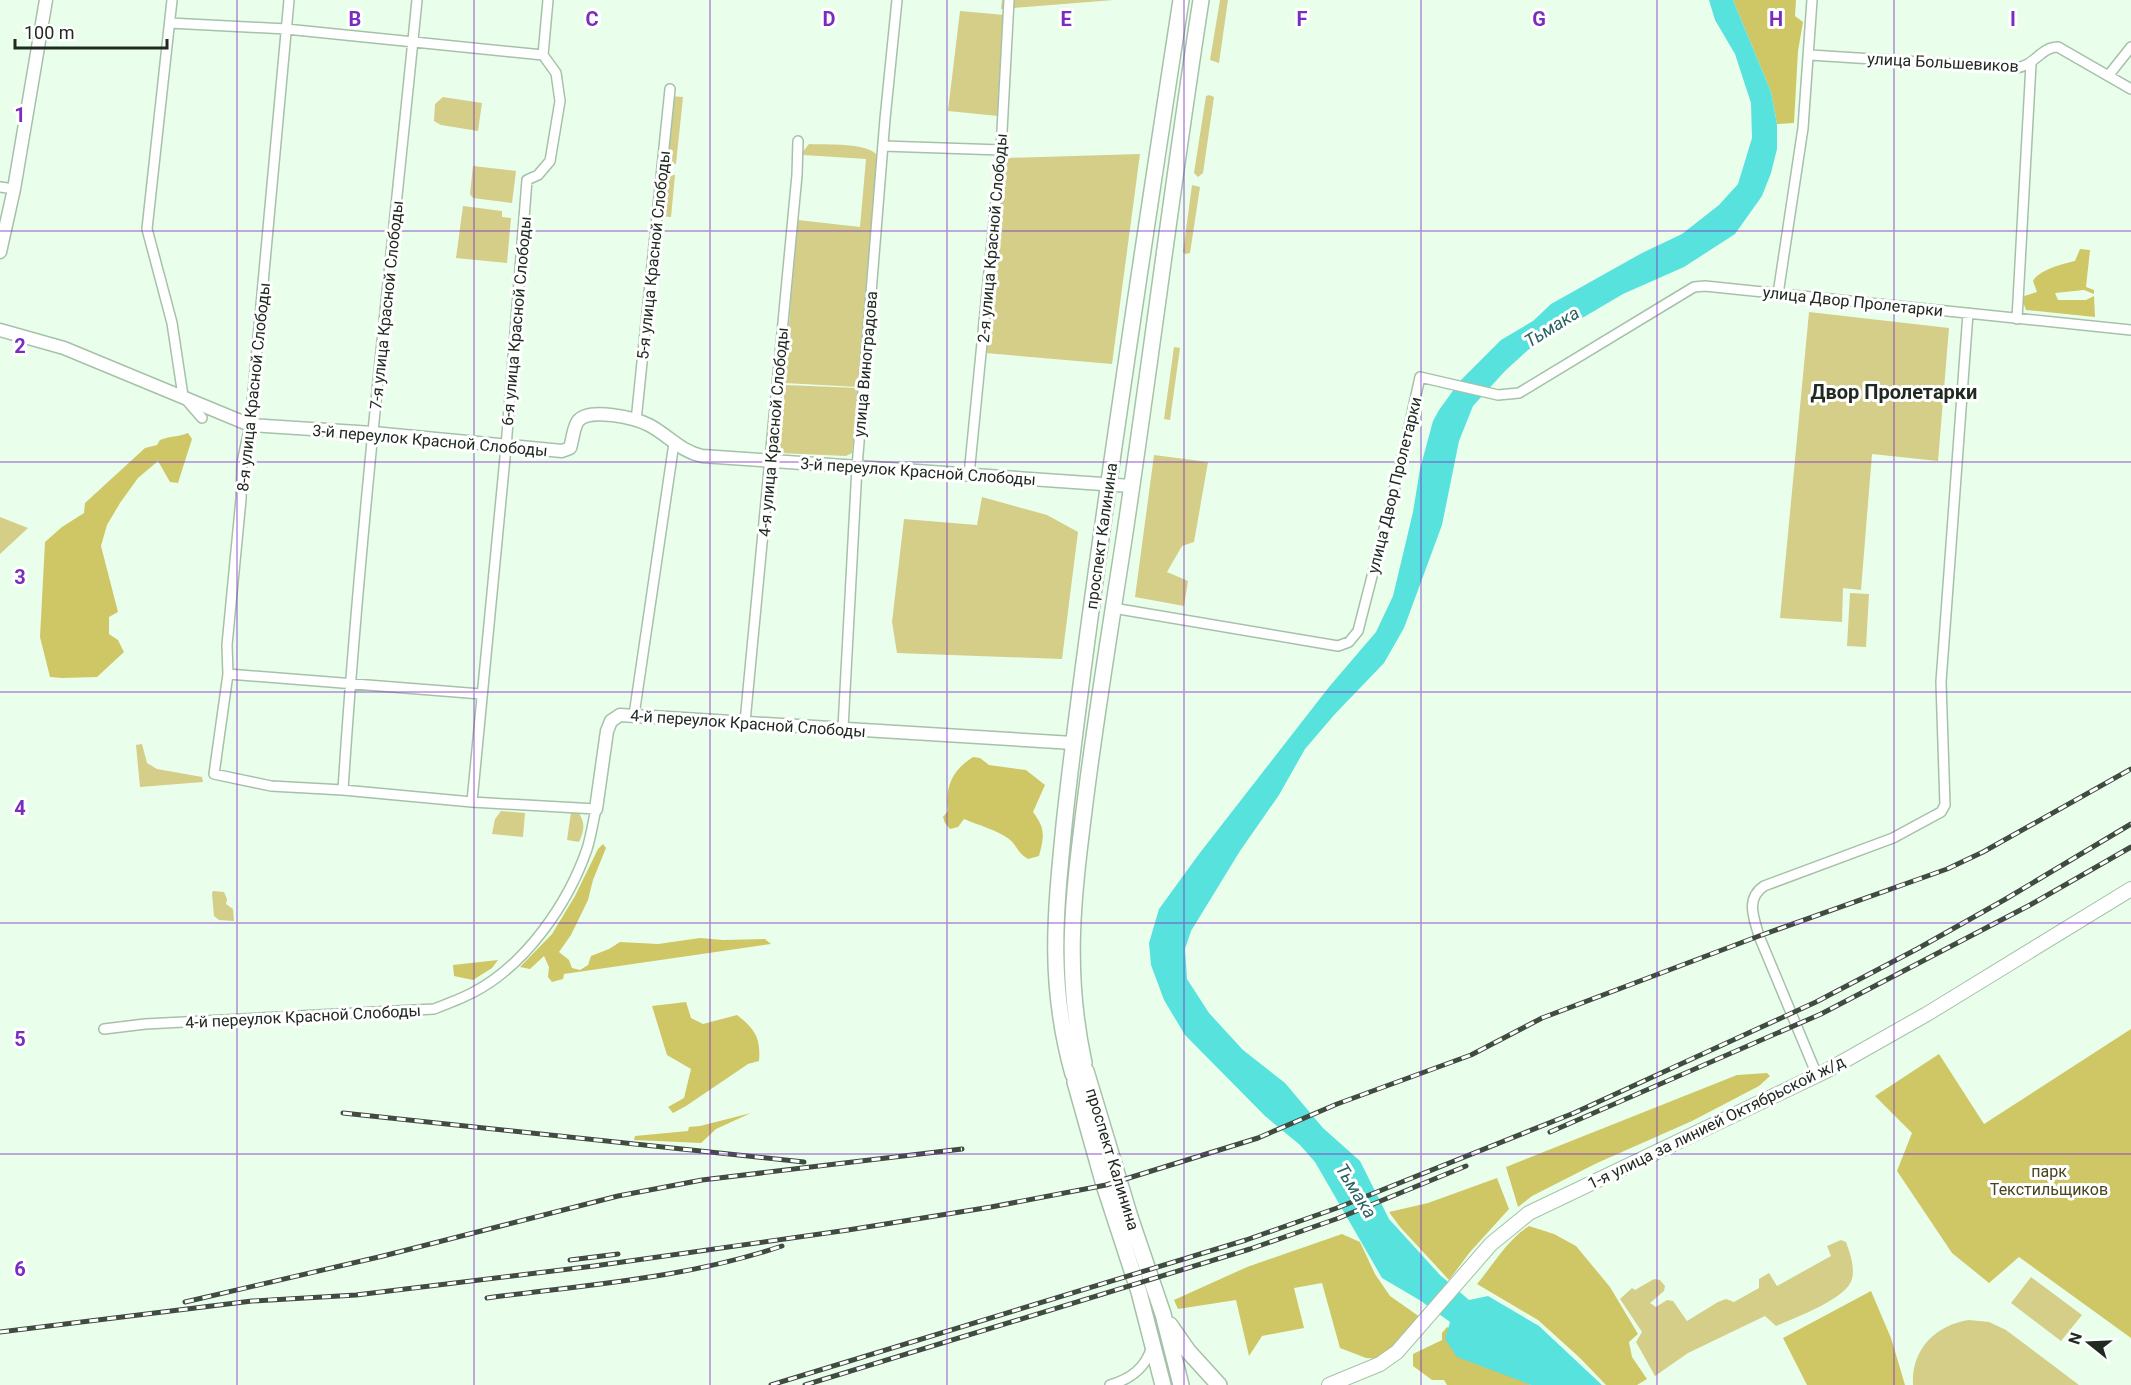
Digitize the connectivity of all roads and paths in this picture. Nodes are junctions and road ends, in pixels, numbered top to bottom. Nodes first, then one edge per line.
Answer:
1 (46, 0) edge
2 (172, 0) edge
3 (289, 0) edge
4 (417, 0) edge
5 (548, 0) edge
6 (897, 0) edge
7 (1009, 0) edge
8 (1181, 0) edge
9 (1201, 0) edge
10 (1812, 0) edge
11 (170, 23) junction
12 (286, 29) junction
13 (413, 42) junction
14 (2131, 46) edge
15 (1810, 55) junction
16 (543, 56) junction
17 (2031, 64) junction
18 (2108, 76) junction
19 (670, 89) dead end
20 (2131, 89) edge
21 (798, 141) dead end
22 (883, 146) junction
23 (1001, 150) junction
24 (0, 187) edge
25 (14, 189) junction
26 (0, 252) edge
27 (1778, 294) junction
28 (1135, 308) junction
29 (1968, 314) junction
30 (2017, 319) junction
31 (1156, 325) junction
32 (0, 330) edge
33 (2131, 330) edge
34 (183, 396) junction
35 (202, 418) dead end
36 (636, 421) junction
37 (250, 425) junction
38 (373, 433) junction
39 (674, 443) junction
40 (506, 447) junction
41 (770, 460) junction
42 (857, 467) junction
43 (969, 475) junction
44 (1108, 484) junction
45 (1131, 486) junction
46 (1093, 590) junction
47 (1113, 608) junction
48 (228, 674) junction
49 (350, 684) junction
50 (481, 694) junction
51 (634, 715) junction
52 (745, 722) junction
53 (843, 728) junction
54 (1073, 743) junction
55 (1091, 758) junction
56 (343, 790) junction
57 (472, 802) junction
58 (596, 809) junction
59 (2131, 889) edge
60 (104, 1029) dead end
61 (1080, 1073) junction
62 (1817, 1075) junction
63 (1133, 1248) junction
64 (1163, 1314) junction
65 (1152, 1344) junction
66 (1164, 1381) edge
67 (1110, 1385) edge
68 (1181, 1385) edge
69 (1219, 1385) edge
70 (1329, 1385) edge

1 - 25 street
2 - 11 street
3 - 12 street, 8-я улица Красной Слободы
4 - 13 street, 7-я улица Красной Слободы
5 - 16 street
6 - 22 street, улица Виноградова
7 - 23 street, 2-я улица Красной Слободы
8 - 28 main road, проспект Калинина
9 - 31 main road, проспект Калинина
10 - 15 street
11 - 12 street
11 - 34 street
12 - 13 street
12 - 37 street, 8-я улица Красной Слободы
13 - 16 street
13 - 38 street, 7-я улица Красной Слободы
14 - 18 street
15 - 17 street, улица Большевиков
15 - 27 street
16 - 40 street, 6-я улица Красной Слободы
17 - 18 street, улица Большевиков
17 - 30 street
18 - 20 street, улица Большевиков
19 - 36 street, 5-я улица Красной Слободы
21 - 41 street, 4-я улица Красной Слободы
22 - 23 street
22 - 42 street, улица Виноградова
23 - 43 street, 2-я улица Красной Слободы
24 - 25 street
25 - 26 street
27 - 29 street, улица Двор Пролетарки
27 - 47 street, улица Двор Пролетарки
28 - 31 main road
28 - 44 main road, проспект Калинина
29 - 30 street, улица Двор Пролетарки
29 - 62 street
30 - 33 street, улица Двор Пролетарки
31 - 45 main road, проспект Калинина
32 - 34 street, 3-й переулок Красной Слободы
34 - 35 street
34 - 37 street, 3-й переулок Красной Слободы
36 - 39 street, 3-й переулок Красной Слободы
36 - 40 street, 3-й переулок Красной Слободы
37 - 38 street, 3-й переулок Красной Слободы
37 - 48 street, 8-я улица Красной Слободы
38 - 40 street, 3-й переулок Красной Слободы
38 - 49 street, 7-я улица Красной Слободы
39 - 41 street, 3-й переулок Красной Слободы
39 - 51 street
40 - 50 street, 6-я улица Красной Слободы
41 - 42 street, 3-й переулок Красной Слободы
41 - 52 street, 4-я улица Красной Слободы
42 - 43 street, 3-й переулок Красной Слободы
42 - 53 street, улица Виноградова
43 - 44 street, 3-й переулок Красной Слободы
44 - 45 street, 3-й переулок Красной Слободы
44 - 46 main road, проспект Калинина
45 - 47 main road, проспект Калинина
46 - 47 main road
46 - 54 main road, проспект Калинина
47 - 55 main road, проспект Калинина
48 - 49 street
48 - 56 street, 8-я улица Красной Слободы
49 - 50 street
49 - 56 street, 7-я улица Красной Слободы
50 - 57 street, 6-я улица Красной Слободы
51 - 52 street, 4-й переулок Красной Слободы
51 - 58 street, 4-й переулок Красной Слободы
52 - 53 street, 4-й переулок Красной Слободы
53 - 54 street, 4-й переулок Красной Слободы
54 - 55 main road
54 - 61 main road, проспект Калинина
55 - 61 main road, проспект Калинина
56 - 57 street
57 - 58 street
58 - 60 street, 4-й переулок Красной Слободы
59 - 62 main road, 1-я улица за линией Октябрьской ж/д
61 - 63 main road, проспект Калинина
62 - 70 main road, 1-я улица за линией Октябрьской ж/д
63 - 64 main road
63 - 65 main road
64 - 68 main road
64 - 69 main road
65 - 66 main road
65 - 67 street

